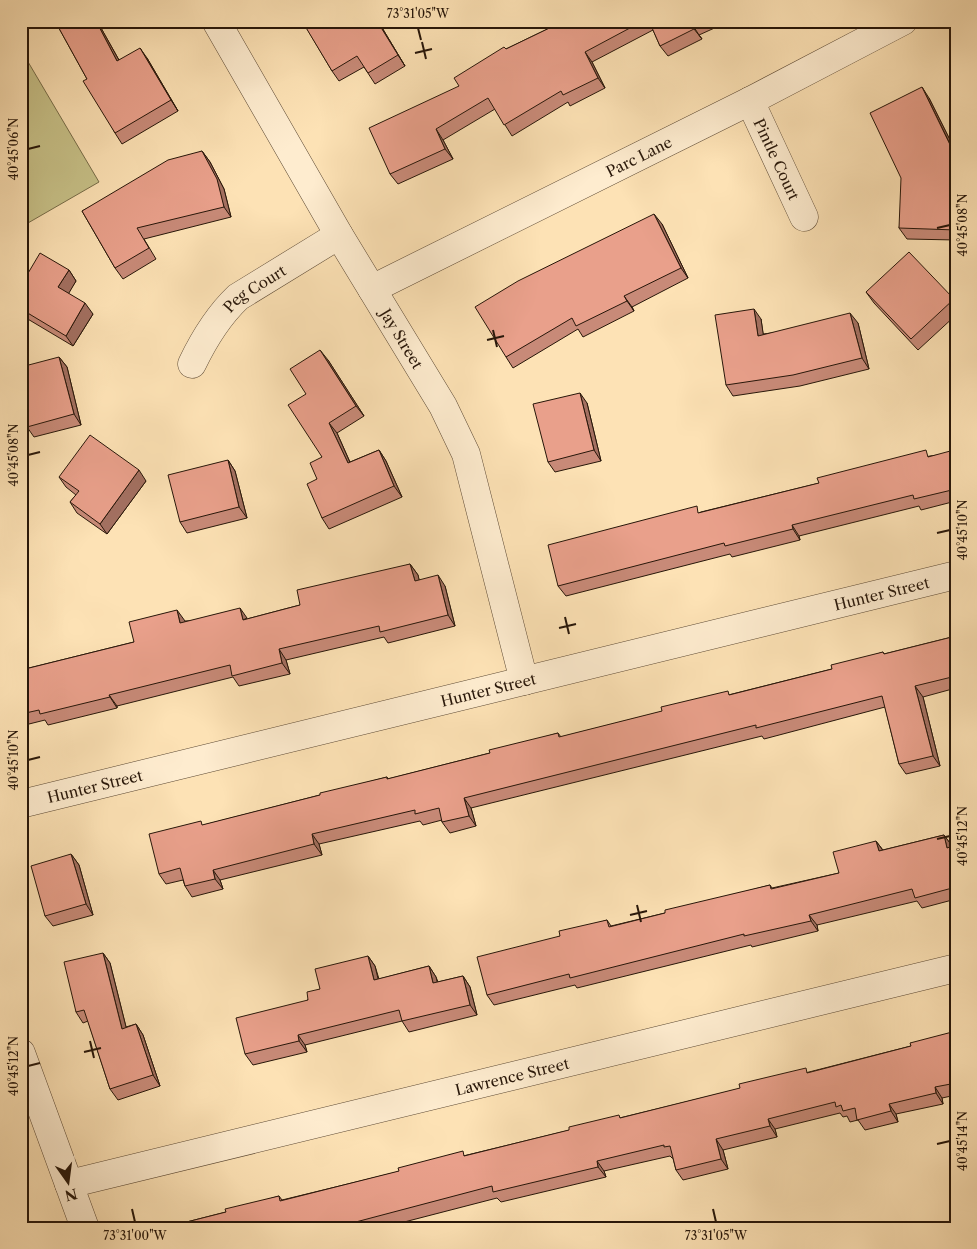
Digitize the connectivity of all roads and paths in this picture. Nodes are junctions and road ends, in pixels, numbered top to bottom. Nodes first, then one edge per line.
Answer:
1 (216, 21) edge
2 (903, 21) edge
3 (750, 101) junction
4 (804, 217) dead end
5 (339, 235) junction
6 (372, 289) junction
7 (192, 364) dead end
8 (956, 575) edge
9 (524, 681) junction
10 (21, 804) edge
11 (956, 968) edge
12 (21, 1054) edge
13 (69, 1184) junction
14 (85, 1228) edge

1 - 5 street, Jay Street
2 - 3 street, Parc Lane
3 - 4 street, Pintle Court
3 - 6 street, Parc Lane
5 - 6 street, Jay Street
5 - 7 street, Peg Court
6 - 9 street, Jay Street
8 - 9 street, Hunter Street
9 - 10 street, Hunter Street
11 - 13 street, Lawrence Street
12 - 13 street
13 - 14 street

